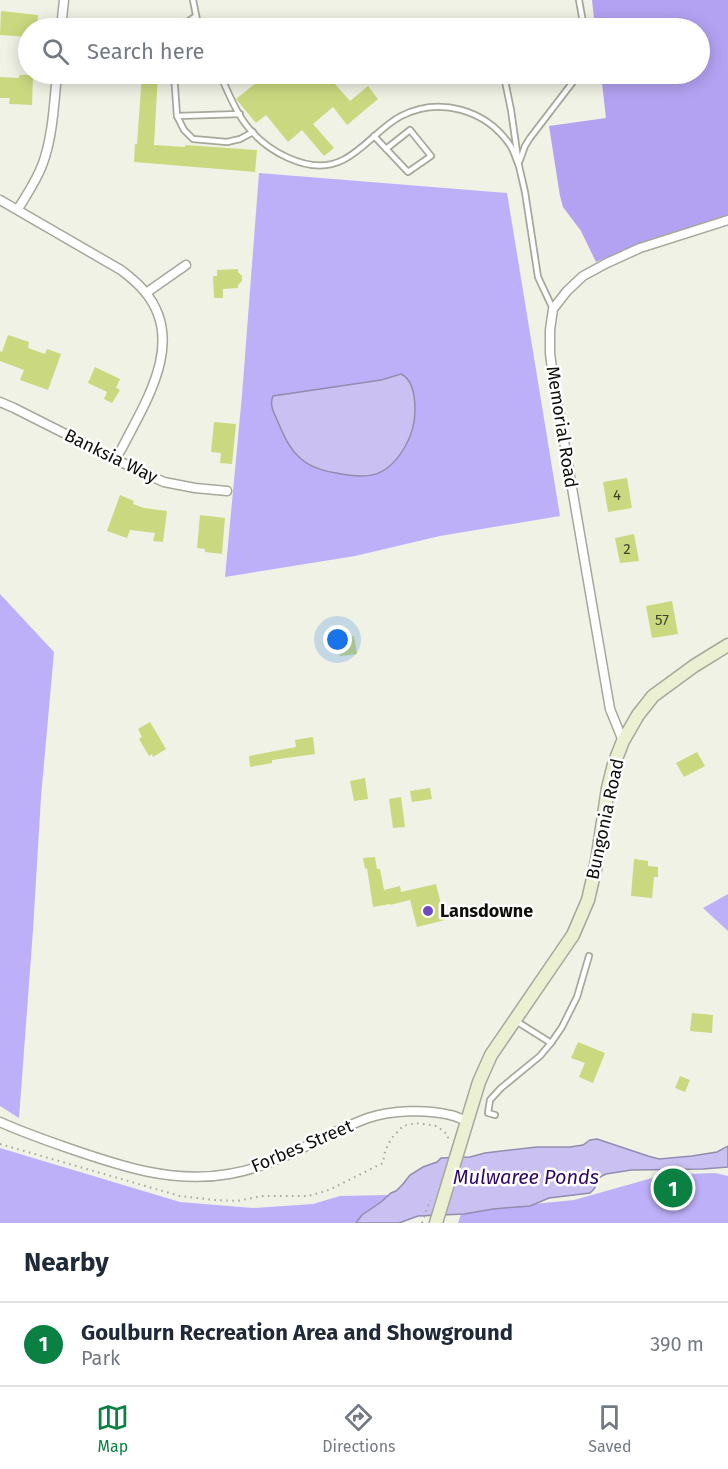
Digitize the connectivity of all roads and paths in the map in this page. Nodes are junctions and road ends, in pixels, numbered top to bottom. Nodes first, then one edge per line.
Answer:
1 (64, 0) edge
2 (193, 0) edge
3 (579, 0) edge
4 (195, 16) joint
5 (62, 18) edge
6 (192, 18) edge
7 (582, 18) edge
8 (56, 84) edge
9 (175, 84) edge
10 (224, 84) edge
11 (506, 84) edge
12 (571, 84) edge
13 (240, 114) junction
14 (177, 116) junction
15 (253, 132) junction
16 (374, 136) junction
17 (386, 149) junction
18 (519, 166) junction
19 (0, 200) edge
20 (18, 209) junction
21 (728, 220) edge
22 (186, 265) dead end
23 (146, 293) junction
24 (553, 309) junction
25 (0, 402) edge
26 (116, 459) junction
27 (227, 491) dead end
28 (728, 645) edge
29 (623, 741) junction
30 (589, 956) dead end
31 (513, 1020) junction
32 (551, 1043) junction
33 (495, 1115) dead end
34 (467, 1121) junction
35 (0, 1122) edge
36 (436, 1223) edge

1 - 5 street
2 - 4 lane
3 - 7 lane
4 - 6 lane
8 - 20 street
9 - 14 lane
10 - 13 lane
11 - 18 lane
12 - 18 lane
13 - 14 lane
13 - 15 lane
14 - 15 lane
15 - 16 lane
16 - 17 lane
16 - 18 lane
17 - 17 lane
18 - 24 lane
19 - 20 street
20 - 23 street
21 - 24 street
22 - 23 street
23 - 26 street
24 - 29 street, Memorial Road
25 - 26 street, Banksia Way
26 - 27 street, Banksia Way
28 - 29 street, Bungonia Road
29 - 31 street, Bungonia Road
30 - 32 lane
31 - 32 lane
31 - 34 street, Bungonia Road
32 - 33 lane
34 - 35 street, Forbes Street
34 - 36 street, Bungonia Road

